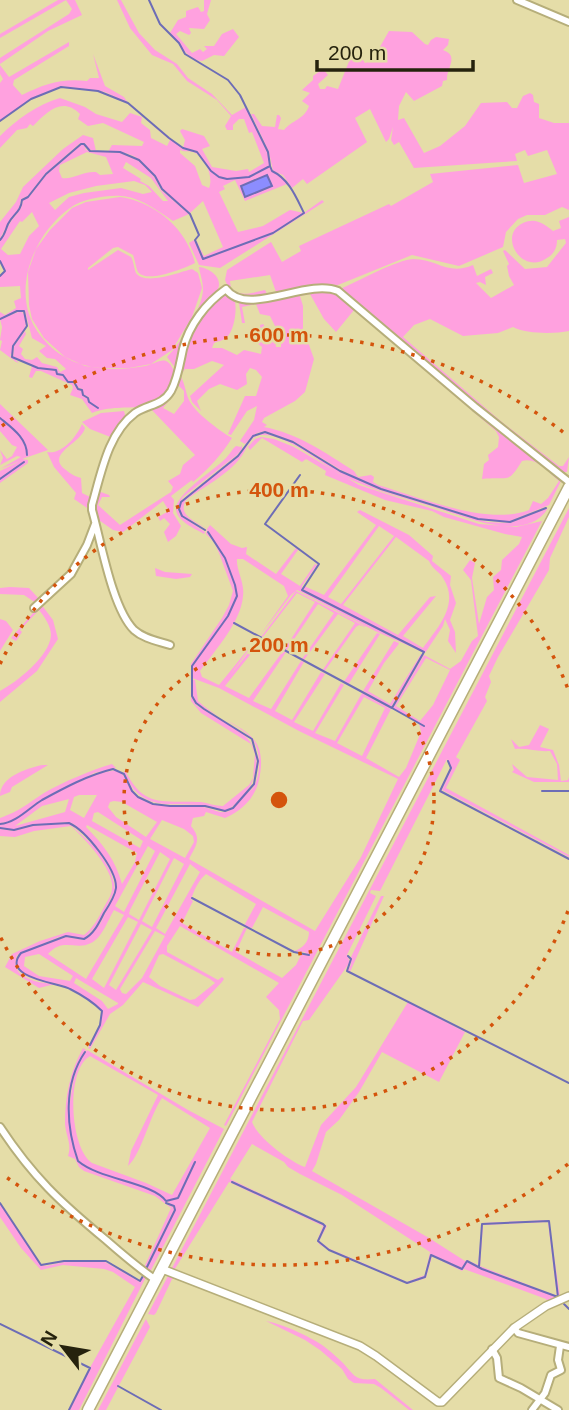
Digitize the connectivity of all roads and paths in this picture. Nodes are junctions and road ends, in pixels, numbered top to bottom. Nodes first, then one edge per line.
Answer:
1 (517, 0) edge
2 (569, 22) edge
3 (569, 482) edge
4 (569, 488) edge
5 (96, 523) junction
6 (34, 608) dead end
7 (170, 645) dead end
8 (0, 1127) edge
9 (162, 1269) junction
10 (156, 1280) junction
11 (569, 1296) edge
12 (514, 1328) junction
13 (560, 1346) junction
14 (569, 1347) edge
15 (492, 1349) junction
16 (541, 1400) junction
17 (442, 1406) edge
18 (88, 1410) edge
19 (532, 1410) edge
20 (558, 1410) edge

1 - 2 street
3 - 5 street
4 - 9 highway
5 - 6 street
5 - 7 street
8 - 10 street
9 - 10 highway
9 - 17 street
10 - 18 highway
11 - 12 street
12 - 13 street
12 - 15 street
13 - 14 street
13 - 16 street
15 - 16 street
15 - 17 street
16 - 19 street
16 - 20 street

